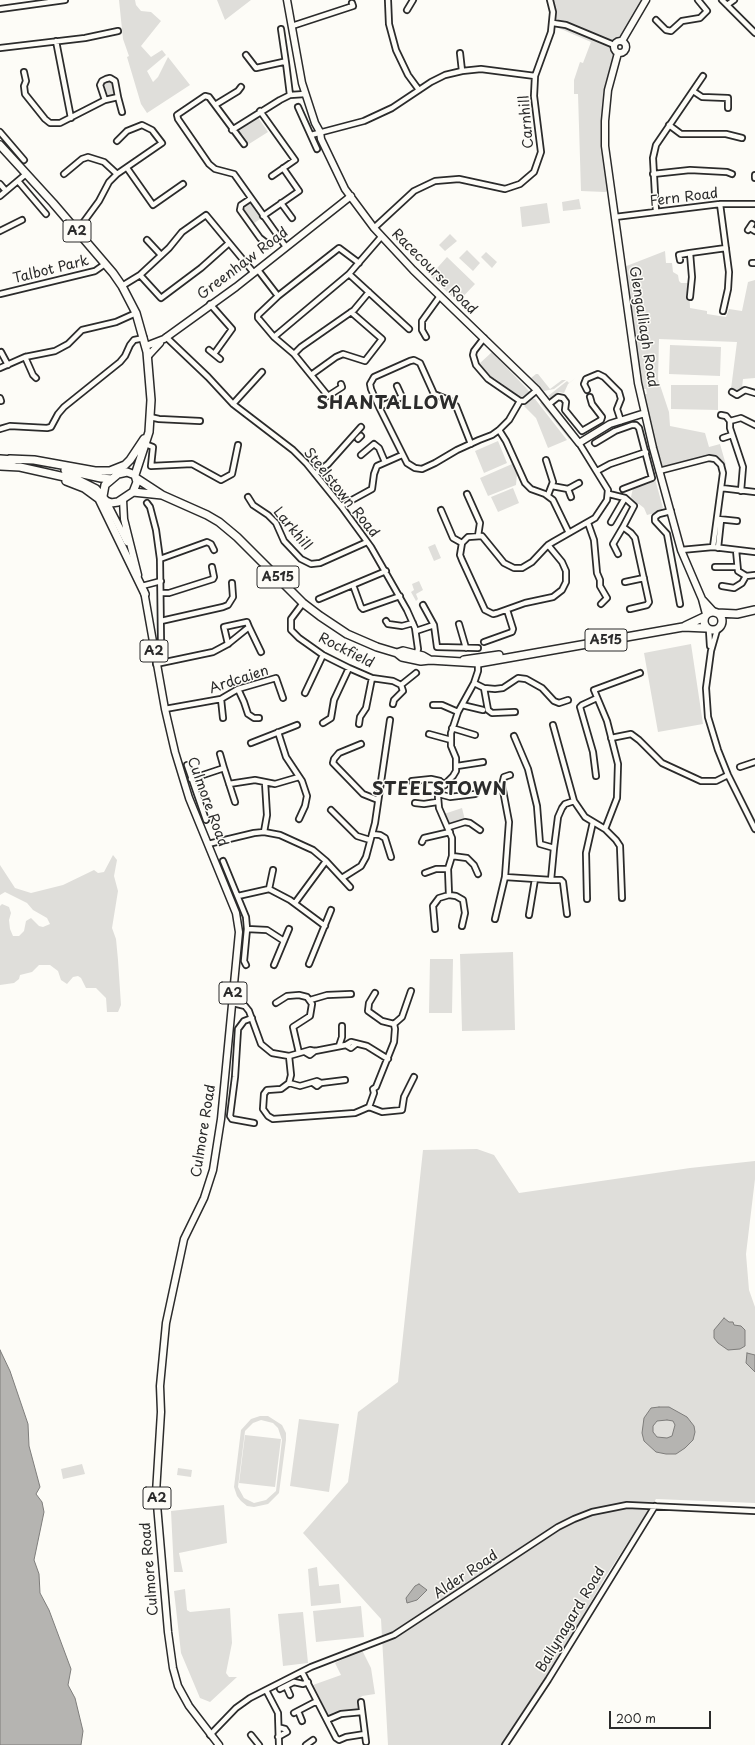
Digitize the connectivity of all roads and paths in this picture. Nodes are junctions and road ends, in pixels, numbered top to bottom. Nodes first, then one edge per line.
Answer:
1 (65, 0) edge
2 (287, 0) edge
3 (388, 0) edge
4 (413, 0) edge
5 (550, 0) edge
6 (646, 0) edge
7 (698, 0) edge
8 (722, 0) edge
9 (734, 0) edge
10 (352, 3) dead end
11 (728, 5) junction
12 (0, 9) edge
13 (406, 10) dead end
14 (656, 20) dead end
15 (553, 23) junction
16 (292, 26) junction
17 (281, 29) dead end
18 (118, 31) dead end
19 (755, 33) edge
20 (56, 41) junction
21 (622, 41) junction
22 (614, 44) junction
23 (0, 48) edge
24 (460, 53) dead end
25 (618, 53) junction
26 (246, 55) dead end
27 (286, 63) junction
28 (462, 70) junction
29 (24, 72) dead end
30 (535, 76) junction
31 (703, 76) dead end
32 (241, 87) dead end
33 (419, 90) junction
34 (693, 91) junction
35 (305, 94) junction
36 (290, 96) junction
37 (118, 97) junction
38 (105, 100) junction
39 (215, 105) junction
40 (298, 107) dead end
41 (728, 108) dead end
42 (260, 111) junction
43 (122, 112) dead end
44 (71, 118) junction
45 (668, 125) junction
46 (232, 130) junction
47 (0, 132) edge
48 (320, 132) junction
49 (311, 135) junction
50 (742, 138) dead end
51 (117, 141) dead end
52 (10, 144) junction
53 (244, 144) dead end
54 (2, 147) edge
55 (317, 149) dead end
56 (24, 160) dead end
57 (126, 168) junction
58 (283, 168) junction
59 (26, 174) junction
60 (64, 174) dead end
61 (117, 174) junction
62 (653, 174) junction
63 (732, 174) dead end
64 (755, 175) edge
65 (272, 176) dead end
66 (755, 178) edge
67 (18, 180) junction
68 (0, 184) edge
69 (183, 184) dead end
70 (6, 191) junction
71 (0, 196) edge
72 (351, 196) junction
73 (250, 199) junction
74 (281, 203) junction
75 (720, 204) junction
76 (755, 204) edge
77 (656, 212) junction
78 (46, 214) dead end
79 (263, 216) junction
80 (615, 217) junction
81 (292, 218) dead end
82 (22, 220) dead end
83 (750, 227) dead end
84 (374, 228) junction
85 (77, 230) junction
86 (0, 231) edge
87 (755, 231) edge
88 (381, 237) junction
89 (147, 240) dead end
90 (229, 243) junction
91 (269, 245) dead end
92 (286, 247) junction
93 (726, 248) junction
94 (690, 253) junction
95 (161, 256) junction
96 (680, 260) dead end
97 (359, 263) junction
98 (105, 264) junction
99 (256, 272) junction
100 (349, 274) junction
101 (140, 275) junction
102 (122, 286) junction
103 (369, 292) junction
104 (0, 294) edge
105 (278, 296) junction
106 (440, 296) junction
107 (690, 297) dead end
108 (210, 304) junction
109 (723, 311) dead end
110 (351, 312) junction
111 (136, 313) junction
112 (409, 329) dead end
113 (274, 337) junction
114 (426, 337) dead end
115 (144, 338) junction
116 (165, 338) junction
117 (484, 338) junction
118 (146, 346) junction
119 (210, 350) dead end
120 (1, 352) dead end
121 (214, 354) junction
122 (294, 354) junction
123 (148, 356) junction
124 (25, 357) junction
125 (220, 359) dead end
126 (8, 365) junction
127 (0, 368) edge
128 (262, 372) dead end
129 (312, 375) junction
130 (36, 378) dead end
131 (341, 384) dead end
132 (398, 386) dead end
133 (537, 390) junction
134 (587, 390) dead end
135 (732, 392) dead end
136 (755, 393) edge
137 (590, 397) dead end
138 (520, 401) junction
139 (233, 404) junction
140 (548, 404) junction
141 (379, 407) junction
142 (721, 415) dead end
143 (645, 416) junction
144 (150, 417) junction
145 (200, 421) dead end
146 (621, 421) junction
147 (730, 421) junction
148 (755, 425) edge
149 (150, 426) junction
150 (361, 427) dead end
151 (0, 429) edge
152 (499, 430) junction
153 (356, 433) junction
154 (732, 435) junction
155 (360, 437) dead end
156 (723, 438) dead end
157 (600, 440) junction
158 (579, 443) junction
159 (471, 444) junction
160 (595, 444) dead end
161 (149, 445) junction
162 (238, 445) dead end
163 (604, 445) dead end
164 (143, 452) junction
165 (646, 452) junction
166 (361, 455) dead end
167 (402, 455) junction
168 (0, 459) edge
169 (10, 459) junction
170 (546, 460) dead end
171 (385, 462) junction
172 (0, 466) edge
173 (39, 471) junction
174 (597, 471) junction
175 (659, 471) junction
176 (124, 472) junction
177 (314, 474) junction
178 (135, 477) junction
179 (112, 479) junction
180 (579, 482) dead end
181 (552, 486) junction
182 (721, 488) junction
183 (623, 489) dead end
184 (568, 490) junction
185 (741, 491) junction
186 (133, 492) junction
187 (755, 492) edge
188 (467, 494) dead end
189 (609, 494) junction
190 (162, 495) junction
191 (548, 495) junction
192 (570, 497) dead end
193 (248, 498) dead end
194 (625, 498) junction
195 (105, 499) junction
196 (123, 500) junction
197 (147, 503) dead end
198 (341, 506) junction
199 (441, 510) dead end
200 (670, 511) junction
201 (719, 520) junction
202 (737, 521) dead end
203 (611, 522) dead end
204 (588, 523) junction
205 (623, 527) junction
206 (569, 533) junction
207 (478, 536) junction
208 (367, 542) junction
209 (462, 543) junction
210 (548, 545) junction
211 (716, 548) junction
212 (214, 550) dead end
213 (681, 550) junction
214 (736, 550) junction
215 (131, 551) junction
216 (755, 552) edge
217 (618, 554) dead end
218 (160, 559) junction
219 (212, 567) dead end
220 (715, 567) dead end
221 (737, 567) junction
222 (386, 571) junction
223 (755, 575) edge
224 (746, 576) junction
225 (644, 578) junction
226 (161, 581) junction
227 (625, 582) dead end
228 (232, 583) dead end
229 (353, 584) junction
230 (142, 586) junction
231 (722, 586) dead end
232 (162, 593) junction
233 (145, 594) junction
234 (400, 596) junction
235 (319, 599) dead end
236 (702, 599) junction
237 (682, 601) dead end
238 (303, 603) junction
239 (601, 604) dead end
240 (422, 605) dead end
241 (507, 610) junction
242 (630, 610) dead end
243 (755, 610) edge
244 (716, 612) junction
245 (737, 614) junction
246 (705, 616) junction
247 (386, 621) dead end
248 (161, 622) junction
249 (413, 623) junction
250 (459, 624) dead end
251 (434, 625) junction
252 (249, 627) junction
253 (683, 627) junction
254 (719, 627) junction
255 (707, 629) junction
256 (416, 631) junction
257 (161, 642) dead end
258 (484, 642) dead end
259 (228, 644) junction
260 (466, 648) junction
261 (478, 648) dead end
262 (710, 651) junction
263 (261, 652) dead end
264 (323, 655) junction
265 (416, 657) junction
266 (478, 660) junction
267 (156, 664) junction
268 (349, 668) junction
269 (416, 673) dead end
270 (640, 673) dead end
271 (372, 678) junction
272 (474, 683) junction
273 (401, 685) junction
274 (484, 688) junction
275 (238, 690) junction
276 (305, 693) dead end
277 (283, 698) dead end
278 (597, 698) junction
279 (221, 700) junction
280 (568, 700) dead end
281 (393, 704) dead end
282 (433, 705) dead end
283 (462, 705) junction
284 (165, 709) junction
285 (483, 710) dead end
286 (458, 712) junction
287 (514, 712) dead end
288 (223, 718) dead end
289 (259, 718) dead end
290 (390, 720) dead end
291 (323, 723) dead end
292 (359, 724) dead end
293 (296, 725) dead end
294 (553, 725) dead end
295 (452, 728) junction
296 (278, 732) junction
297 (429, 734) dead end
298 (475, 735) dead end
299 (514, 736) dead end
300 (611, 738) junction
301 (451, 740) junction
302 (251, 743) dead end
303 (360, 744) dead end
304 (220, 754) dead end
305 (483, 762) dead end
306 (755, 762) edge
307 (187, 765) dead end
308 (456, 766) junction
309 (740, 767) dead end
310 (224, 768) junction
311 (510, 775) dead end
312 (728, 775) junction
313 (596, 776) dead end
314 (299, 777) junction
315 (191, 779) junction
316 (412, 781) dead end
317 (265, 782) junction
318 (229, 784) junction
319 (445, 784) junction
320 (439, 794) junction
321 (474, 794) dead end
322 (378, 800) junction
323 (574, 801) junction
324 (235, 802) dead end
325 (437, 802) junction
326 (415, 803) dead end
327 (331, 810) dead end
328 (299, 819) dead end
329 (206, 820) dead end
330 (593, 822) junction
331 (605, 829) junction
332 (755, 829) edge
333 (449, 830) junction
334 (480, 830) dead end
335 (264, 832) junction
336 (372, 834) junction
337 (370, 840) junction
338 (422, 842) dead end
339 (208, 844) junction
340 (554, 848) junction
341 (452, 856) junction
342 (391, 857) dead end
343 (223, 861) dead end
344 (326, 861) junction
345 (448, 869) junction
346 (273, 870) dead end
347 (425, 874) dead end
348 (478, 874) dead end
349 (505, 877) junction
350 (342, 878) junction
351 (535, 879) junction
352 (551, 880) junction
353 (350, 887) dead end
354 (269, 889) junction
355 (449, 895) junction
356 (238, 896) junction
357 (622, 898) dead end
358 (587, 899) dead end
359 (295, 903) junction
360 (331, 910) dead end
361 (567, 914) dead end
362 (529, 915) dead end
363 (495, 919) dead end
364 (325, 926) junction
365 (462, 926) dead end
366 (247, 929) junction
367 (289, 929) dead end
368 (435, 929) dead end
369 (284, 941) junction
370 (246, 964) dead end
371 (309, 964) dead end
372 (274, 965) dead end
373 (411, 991) dead end
374 (375, 993) dead end
375 (351, 994) dead end
376 (310, 1000) junction
377 (233, 1003) junction
378 (276, 1003) dead end
379 (252, 1018) junction
380 (394, 1024) junction
381 (342, 1026) dead end
382 (339, 1046) junction
383 (299, 1053) junction
384 (289, 1056) junction
385 (388, 1059) junction
386 (414, 1077) dead end
387 (345, 1080) dead end
388 (289, 1083) junction
389 (369, 1107) junction
390 (250, 1115) dead end
391 (248, 1122) junction
392 (254, 1123) dead end
393 (655, 1506) junction
394 (755, 1511) edge
395 (302, 1672) junction
396 (308, 1682) junction
397 (286, 1686) junction
398 (280, 1689) dead end
399 (266, 1690) junction
400 (290, 1695) dead end
401 (317, 1701) junction
402 (361, 1702) dead end
403 (362, 1712) junction
404 (327, 1720) junction
405 (302, 1721) dead end
406 (281, 1728) dead end
407 (251, 1734) dead end
408 (365, 1734) junction
409 (210, 1735) junction
410 (278, 1737) junction
411 (313, 1740) dead end
412 (366, 1742) dead end
413 (220, 1745) edge
414 (259, 1745) edge
415 (279, 1745) edge
416 (306, 1745) edge
417 (505, 1745) edge

1 - 12 street
2 - 16 main road, Racecourse Road
3 - 33 street
4 - 13 street
5 - 15 street, Carnhill
6 - 21 main road, Glengalliagh Road
7 - 14 street
8 - 11 street
9 - 11 street
10 - 16 street
11 - 19 street
15 - 22 street
15 - 30 street, Carnhill
16 - 35 main road, Racecourse Road
17 - 27 street
18 - 20 street
20 - 23 street
20 - 44 street
21 - 22 main road
21 - 25 main road, Glengalliagh Road
22 - 25 main road
24 - 28 street
25 - 80 main road, Glengalliagh Road
26 - 27 street
27 - 36 street
28 - 30 street, Carnhill
28 - 33 street, Carnhill
29 - 44 street
30 - 84 street, Carnhill
31 - 34 street
32 - 39 street
33 - 48 street, Carnhill
34 - 41 street
34 - 45 street
35 - 36 street
35 - 48 main road, Racecourse Road
36 - 42 street
37 - 38 street
37 - 38 street
37 - 43 street
38 - 44 street
39 - 46 street
39 - 73 street
40 - 49 street
42 - 46 street
42 - 58 street
45 - 50 street
45 - 62 street
46 - 53 street
47 - 52 street
48 - 49 street, Carnhill
48 - 72 main road, Racecourse Road
49 - 55 street
51 - 57 street
52 - 54 street
52 - 56 street
54 - 59 highway, A2
57 - 61 street
57 - 69 street
58 - 65 street
58 - 74 street
59 - 67 street
59 - 85 highway, A2
60 - 61 street
61 - 85 street
62 - 63 street
62 - 77 street
64 - 66 street
67 - 70 street
67 - 78 street
68 - 70 street
70 - 71 street
72 - 84 main road, Racecourse Road
72 - 92 main road, Greenhaw Road
73 - 79 street
73 - 91 street
74 - 79 street
74 - 81 street
75 - 76 street, Fern Road
75 - 77 street, Fern Road
75 - 93 street
77 - 80 street, Fern Road
79 - 92 street
80 - 143 main road, Glengalliagh Road
82 - 86 street
83 - 87 street
84 - 88 main road, Racecourse Road
85 - 98 highway, A2
88 - 97 street
88 - 106 main road, Racecourse Road
89 - 95 street
90 - 95 street
90 - 99 street
90 - 101 street
92 - 99 main road, Greenhaw Road
93 - 94 street
93 - 109 street
94 - 96 street
94 - 107 street
95 - 101 street
97 - 100 street
97 - 105 street
98 - 102 highway, A2
98 - 104 street, Talbot Park
99 - 105 street
99 - 108 main road, Greenhaw Road
100 - 103 street
100 - 113 street
101 - 102 street
102 - 111 highway, A2
103 - 110 street
103 - 112 street
105 - 113 street
106 - 114 street
106 - 117 main road, Racecourse Road
108 - 116 main road, Greenhaw Road
108 - 121 street
110 - 122 street
110 - 129 street
111 - 115 highway, A2
111 - 124 street
113 - 122 street
115 - 118 highway, A2
115 - 151 street
116 - 118 main road, Greenhaw Road
116 - 123 main road
116 - 139 street, Steelstown Road
117 - 133 main road, Racecourse Road
117 - 138 street
118 - 123 highway, A2
119 - 121 street
120 - 126 street
121 - 125 street
122 - 129 street
123 - 144 highway, A2
124 - 126 street
124 - 130 street
126 - 127 street
128 - 139 street
129 - 131 street
132 - 141 street
133 - 138 street
133 - 140 main road, Racecourse Road
134 - 146 street
135 - 136 street
137 - 140 street
138 - 152 street
139 - 177 street, Steelstown Road
140 - 158 main road, Racecourse Road
141 - 159 street
141 - 167 street
142 - 147 street
143 - 146 main road
143 - 175 main road, Glengalliagh Road
144 - 145 street
144 - 149 highway, A2
146 - 158 main road
147 - 148 street
147 - 154 street
149 - 161 highway, A2
149 - 169 highway
150 - 153 street
152 - 159 street
152 - 191 street
153 - 155 street
153 - 177 street
154 - 156 street
154 - 185 street
157 - 160 street
157 - 163 street
157 - 165 street
158 - 174 street, Racecourse Road
159 - 167 street
161 - 162 street
161 - 164 highway, A2
164 - 176 highway, A2
164 - 178 highway, A2
165 - 174 street
165 - 183 street
166 - 171 street
167 - 171 street
168 - 169 highway
169 - 179 highway
170 - 181 street
171 - 198 street
172 - 173 highway
173 - 195 highway
173 - 233 highway
174 - 189 street, Racecourse Road
175 - 182 street
175 - 200 main road, Glengalliagh Road
176 - 178 highway
176 - 179 highway, A2
177 - 198 street, Steelstown Road
178 - 186 highway, A2
178 - 190 highway, A515
179 - 195 highway
180 - 184 street
181 - 184 street
181 - 191 street
182 - 185 street
182 - 201 street
184 - 192 street
185 - 187 street
186 - 190 highway, A515
186 - 196 highway
188 - 207 street
189 - 194 street
189 - 204 street
190 - 238 highway, A515
191 - 206 street
193 - 208 street, Larkhill
194 - 203 street
194 - 205 street
195 - 196 highway
195 - 215 main road, Culmore Road / A2
196 - 215 main road, Culmore Road / A2
197 - 218 street
198 - 208 street, Steelstown Road
199 - 209 street
200 - 213 main road, Glengalliagh Road
200 - 237 street
201 - 202 street
201 - 211 street
204 - 206 street
204 - 239 street
205 - 217 street
205 - 225 street
206 - 210 street
207 - 209 street
207 - 210 street
208 - 222 street, Steelstown Road
209 - 241 street
210 - 241 street
211 - 213 street
211 - 214 street
212 - 218 street
213 - 236 main road, Glengalliagh Road
214 - 216 street
214 - 221 street
215 - 230 main road, Culmore Road / A2
218 - 226 street
219 - 232 street
220 - 221 street
221 - 224 street
222 - 229 street
222 - 234 street, Steelstown Road
223 - 224 street
224 - 231 street
225 - 227 street
225 - 242 street
226 - 230 street
226 - 232 street
228 - 248 street
229 - 234 street
229 - 235 street
230 - 233 main road, Culmore Road / A2
232 - 248 street
233 - 267 main road, Culmore Road / A2
234 - 249 street, Steelstown Road
236 - 244 main road, Glengalliagh Road
236 - 246 main road, Glengalliagh Road
238 - 264 street, Rockfield
238 - 265 highway, A515
240 - 251 street
241 - 258 street
243 - 245 highway, A515
244 - 245 highway, A515
244 - 246 highway, A515
244 - 254 highway
245 - 254 highway, A515
246 - 253 highway, A515
246 - 255 highway
247 - 249 street
248 - 257 street
249 - 256 street, Steelstown Road
250 - 260 street
251 - 256 street
251 - 260 street
252 - 259 street
252 - 259 street
252 - 263 street
253 - 255 highway, A515
253 - 266 highway, A515
254 - 255 highway, A515
254 - 262 street
255 - 262 street
256 - 265 street, Steelstown Road
259 - 267 street
260 - 261 street
262 - 312 street
264 - 268 street, Rockfield
264 - 276 street
265 - 266 highway, A515
266 - 272 street
267 - 284 main road, Culmore Road / A2
268 - 271 street, Rockfield
268 - 291 street
269 - 273 street
270 - 278 street
271 - 273 street, Rockfield
271 - 292 street
272 - 274 street
272 - 283 street
273 - 281 street
274 - 280 street
274 - 287 street
275 - 277 street, Ardcaien
275 - 279 street, Ardcaien
275 - 289 street
278 - 300 street
278 - 313 street
279 - 284 street, Ardcaien
279 - 288 street
282 - 286 street
283 - 285 street
283 - 286 street
284 - 339 main road, Culmore Road / A2
286 - 295 street
290 - 322 street
293 - 296 street
294 - 323 street
295 - 298 street
295 - 301 street
296 - 302 street
296 - 314 street
297 - 301 street
299 - 340 street
300 - 312 street
300 - 331 street
301 - 308 street
303 - 322 street
304 - 310 street
305 - 308 street
306 - 309 street
307 - 315 street
308 - 319 street
310 - 315 street
310 - 318 street
311 - 349 street
312 - 332 street
314 - 317 street
314 - 328 street
315 - 329 street
316 - 319 street
317 - 318 street
317 - 335 street
318 - 324 street
319 - 320 street
320 - 321 street
320 - 325 street
322 - 336 street
323 - 330 street
323 - 340 street
325 - 326 street
325 - 333 street
327 - 337 street
330 - 331 street
330 - 358 street
331 - 357 street
333 - 334 street
333 - 338 street
333 - 341 street
335 - 339 street
335 - 344 street
336 - 337 street
336 - 342 street
337 - 350 street
339 - 377 main road, Culmore Road / A2
340 - 352 street
341 - 345 street
341 - 348 street
343 - 356 street
344 - 350 street
344 - 359 street
345 - 347 street
345 - 355 street
346 - 354 street
349 - 351 street
349 - 363 street
350 - 353 street
351 - 352 street
351 - 362 street
352 - 361 street
354 - 356 street
354 - 359 street
355 - 365 street
355 - 368 street
356 - 366 street
359 - 364 street
360 - 364 street
364 - 371 street
366 - 369 street
366 - 370 street
367 - 369 street
369 - 372 street
373 - 380 street
374 - 380 street
375 - 376 street
376 - 378 street
376 - 383 street
377 - 379 street
377 - 409 main road, Culmore Road / A2
379 - 384 street
379 - 391 street
380 - 385 street
381 - 382 street
382 - 383 street
382 - 385 street
383 - 384 street
384 - 388 street
385 - 389 street
386 - 389 street
387 - 388 street
388 - 389 street
390 - 391 street
391 - 392 street
393 - 394 street, Alder Road
393 - 395 street, Alder Road
393 - 417 street, Ballynagard Road
395 - 396 street
395 - 399 street, Alder Road
396 - 397 street
396 - 401 street
397 - 398 street
397 - 400 street
399 - 409 street, Alder Road
399 - 410 street
401 - 404 street
401 - 405 street
402 - 403 street
403 - 404 street
403 - 408 street
404 - 408 street
406 - 410 street
407 - 414 street
408 - 412 street
409 - 413 main road, Culmore Road / A2
410 - 415 street
411 - 416 street

